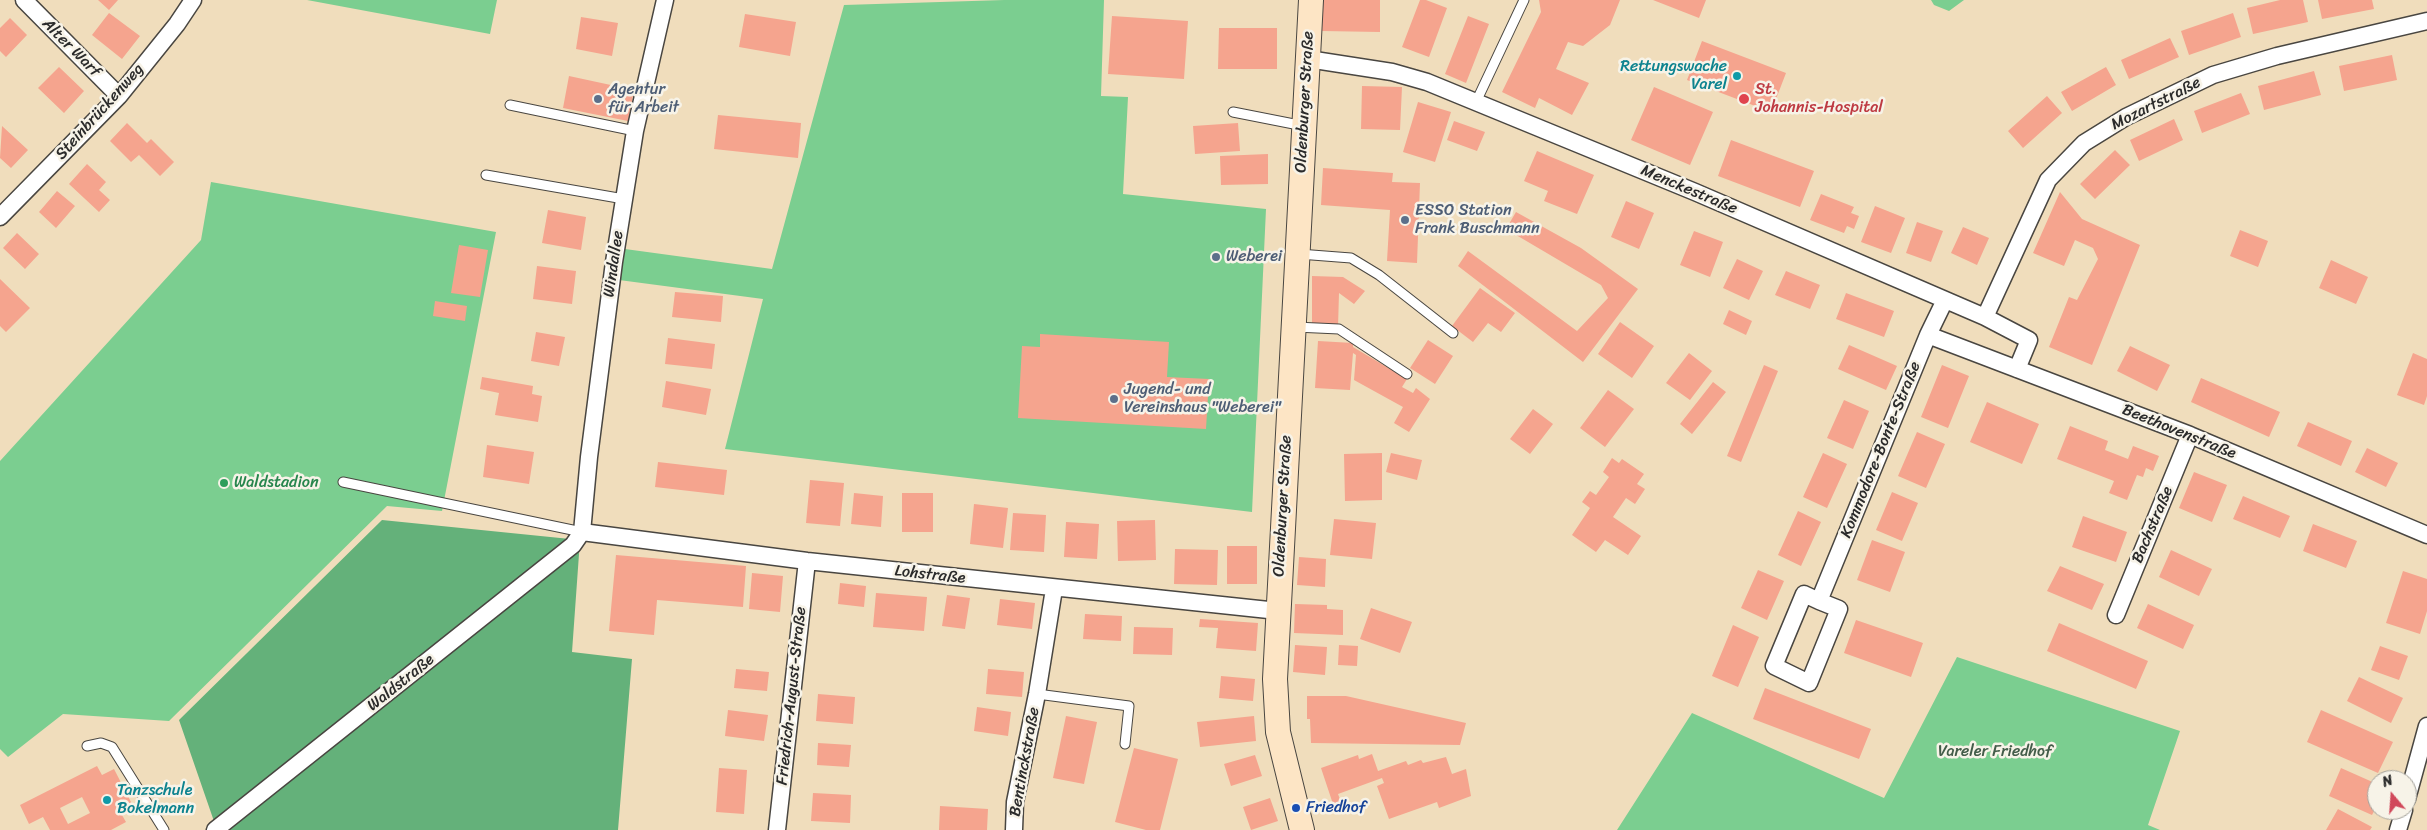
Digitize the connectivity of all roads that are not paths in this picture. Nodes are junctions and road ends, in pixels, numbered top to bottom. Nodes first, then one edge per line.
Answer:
1 (24, 0) edge
2 (193, 0) edge
3 (665, 0) edge
4 (1310, 0) edge
5 (1524, 0) edge
6 (2427, 21) edge
7 (1308, 59) junction
8 (119, 96) junction
9 (1476, 102) junction
10 (510, 104) dead end
11 (1233, 112) dead end
12 (1305, 126) junction
13 (635, 131) junction
14 (486, 175) dead end
15 (624, 199) junction
16 (0, 217) edge
17 (1296, 254) junction
18 (1945, 300) junction
19 (1985, 317) junction
20 (1292, 326) junction
21 (1452, 333) dead end
22 (1928, 335) junction
23 (2017, 369) junction
24 (1407, 374) dead end
25 (2190, 435) junction
26 (343, 482) dead end
27 (582, 532) junction
28 (2427, 535) edge
29 (807, 561) junction
30 (1054, 589) junction
31 (1819, 601) junction
32 (1278, 611) junction
33 (2116, 615) dead end
34 (1037, 694) junction
35 (2427, 726) edge
36 (1125, 744) dead end
37 (88, 746) dead end
38 (2415, 770) edge
39 (164, 830) edge
40 (215, 830) edge
41 (777, 830) edge
42 (1014, 830) edge
43 (1302, 830) edge

1 - 8 street, Alter Warf
2 - 8 street, Steinbrückenweg
3 - 13 street, Windallee
4 - 7 main road, Oldenburger Straße
5 - 9 lane
6 - 19 street, Mozartstraße
7 - 9 street, Menckestraße
7 - 12 main road, Oldenburger Straße
8 - 16 street, Steinbrückenweg
9 - 18 street, Menckestraße
10 - 13 lane
11 - 12 lane
12 - 17 main road, Oldenburger Straße
13 - 15 street, Windallee
14 - 15 lane
15 - 27 street, Windallee
17 - 20 main road, Oldenburger Straße
17 - 21 lane
18 - 19 street, Menckestraße
18 - 22 street, Kommodore-Bonte-Straße
19 - 23 street, Menckestraße
20 - 24 lane
20 - 32 main road, Oldenburger Straße
22 - 23 street, Beethovenstraße
22 - 31 street, Kommodore-Bonte-Straße
23 - 25 street, Beethovenstraße
25 - 28 street, Beethovenstraße
25 - 33 street, Bachstraße
26 - 27 lane
27 - 29 street, Lohstraße
27 - 40 street, Waldstraße
29 - 30 street, Lohstraße
29 - 41 street, Friedrich-August-Straße
30 - 32 street, Lohstraße
30 - 34 street, Bentinckstraße
31 - 31 street
32 - 43 main road, Oldenburger Straße
34 - 36 lane, Bentinckstraße
34 - 42 street, Bentinckstraße
35 - 38 street
37 - 39 lane

